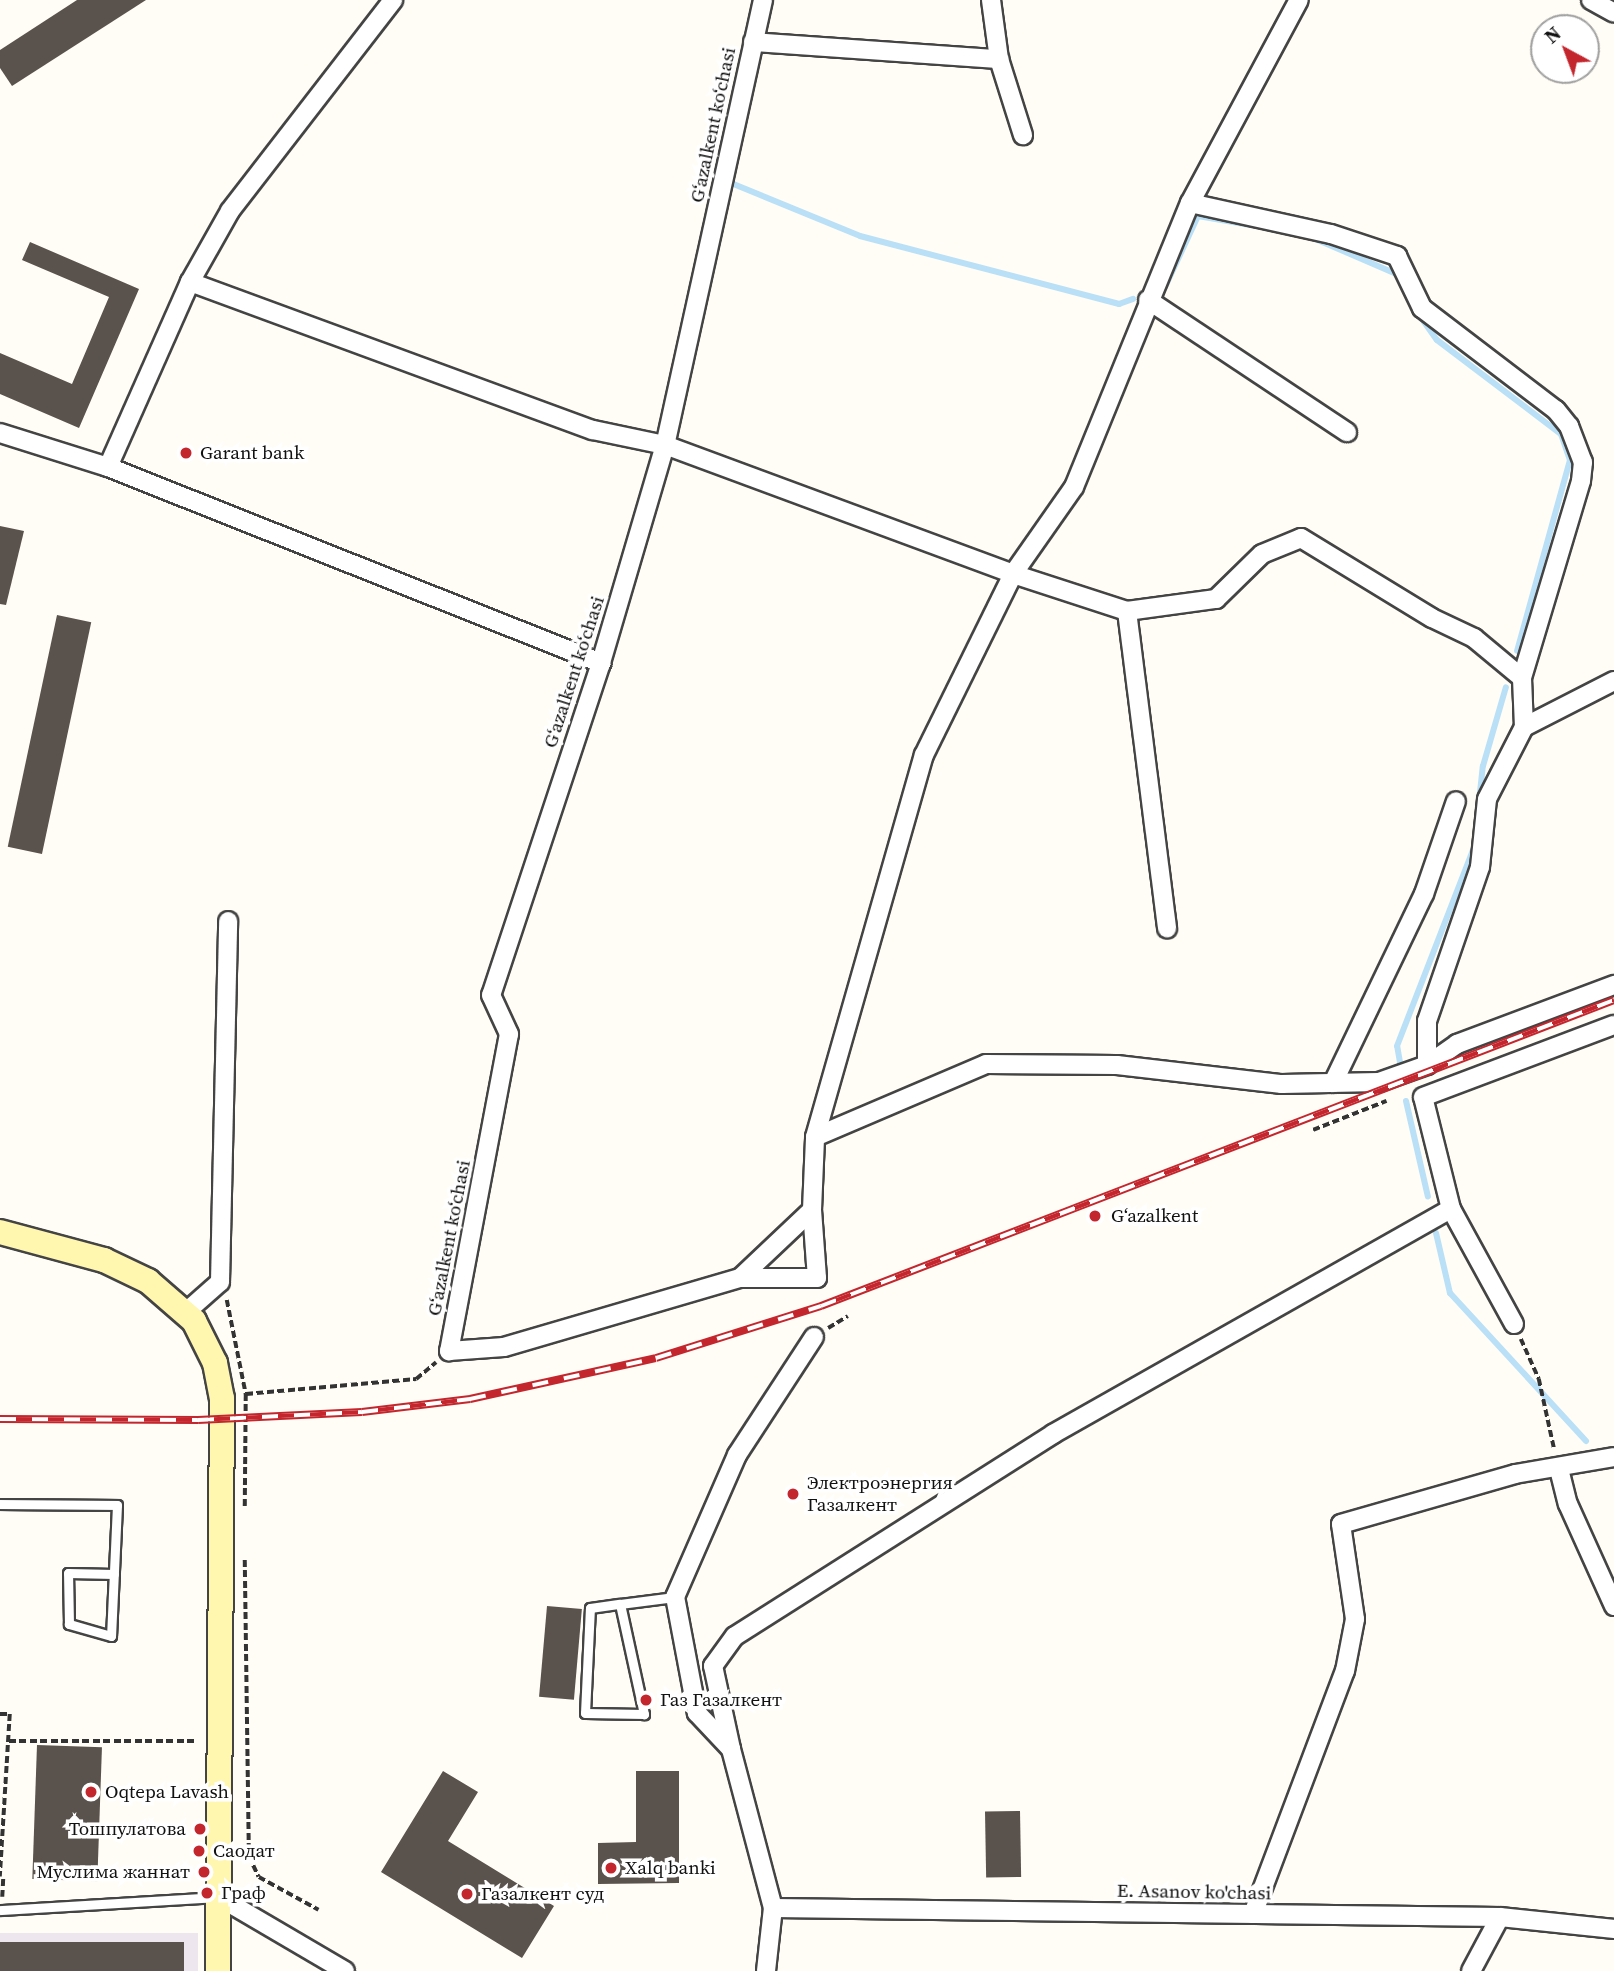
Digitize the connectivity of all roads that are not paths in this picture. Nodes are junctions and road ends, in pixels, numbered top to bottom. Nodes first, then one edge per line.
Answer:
1 (393, 0) edge
2 (763, 0) edge
3 (991, 0) edge
4 (1299, 0) edge
5 (1591, 0) edge
6 (1614, 13) edge
7 (752, 42) junction
8 (999, 59) junction
9 (1023, 135) dead end
10 (1190, 203) junction
11 (190, 282) junction
12 (1149, 300) junction
13 (1347, 432) dead end
14 (0, 433) edge
15 (665, 445) junction
16 (108, 467) junction
17 (1013, 575) junction
18 (1127, 611) junction
19 (601, 663) junction
20 (1522, 678) junction
21 (1614, 681) edge
22 (1524, 727) junction
23 (1456, 801) dead end
24 (228, 921) dead end
25 (1167, 928) dead end
26 (1614, 985) edge
27 (1614, 1025) edge
28 (1426, 1065) junction
29 (1334, 1083) junction
30 (815, 1137) junction
31 (1451, 1209) junction
32 (812, 1210) junction
33 (0, 1232) edge
34 (740, 1278) junction
35 (186, 1312) junction
36 (1514, 1324) road end
37 (814, 1337) dead end
38 (1614, 1457) edge
39 (1559, 1469) junction
40 (0, 1504) edge
41 (114, 1574) junction
42 (675, 1597) junction
43 (620, 1604) junction
44 (1614, 1606) edge
45 (731, 1749) junction
46 (219, 1897) junction
47 (774, 1908) junction
48 (1, 1910) edge
49 (1254, 1914) junction
50 (1500, 1917) junction
51 (1614, 1929) edge
52 (218, 1971) edge
53 (345, 1971) edge
54 (766, 1971) edge
55 (1471, 1971) edge

1 - 11 street
2 - 7 street, Gʻazalkent koʻchasi
3 - 8 street
4 - 10 street
5 - 6 street
7 - 8 street
7 - 15 street, Gʻazalkent koʻchasi
8 - 9 street
10 - 12 street
10 - 20 street
11 - 15 street
11 - 16 street
12 - 13 street
12 - 17 street
14 - 16 street
15 - 17 street
15 - 19 street, Gʻazalkent koʻchasi
16 - 19 street
17 - 18 street
17 - 30 street
18 - 20 street
18 - 25 street
19 - 34 street, Gʻazalkent koʻchasi
20 - 22 street
21 - 22 street
22 - 28 street
23 - 29 street
24 - 35 street
26 - 28 street
27 - 31 street
28 - 29 street
29 - 30 street
30 - 32 street
31 - 36 street
31 - 45 street
32 - 34 street
32 - 34 street
33 - 35 main road
35 - 46 main road
37 - 42 street
38 - 39 street
39 - 44 street
39 - 49 street
40 - 41 lane
41 - 41 lane
42 - 43 lane
42 - 45 street
43 - 43 lane
45 - 47 street
46 - 48 lane
46 - 52 main road
46 - 53 street
47 - 49 street, E. Asanov ko'chasi
47 - 54 street
49 - 50 street, E. Asanov ko'chasi
50 - 51 street, E. Asanov ko'chasi
50 - 55 street

